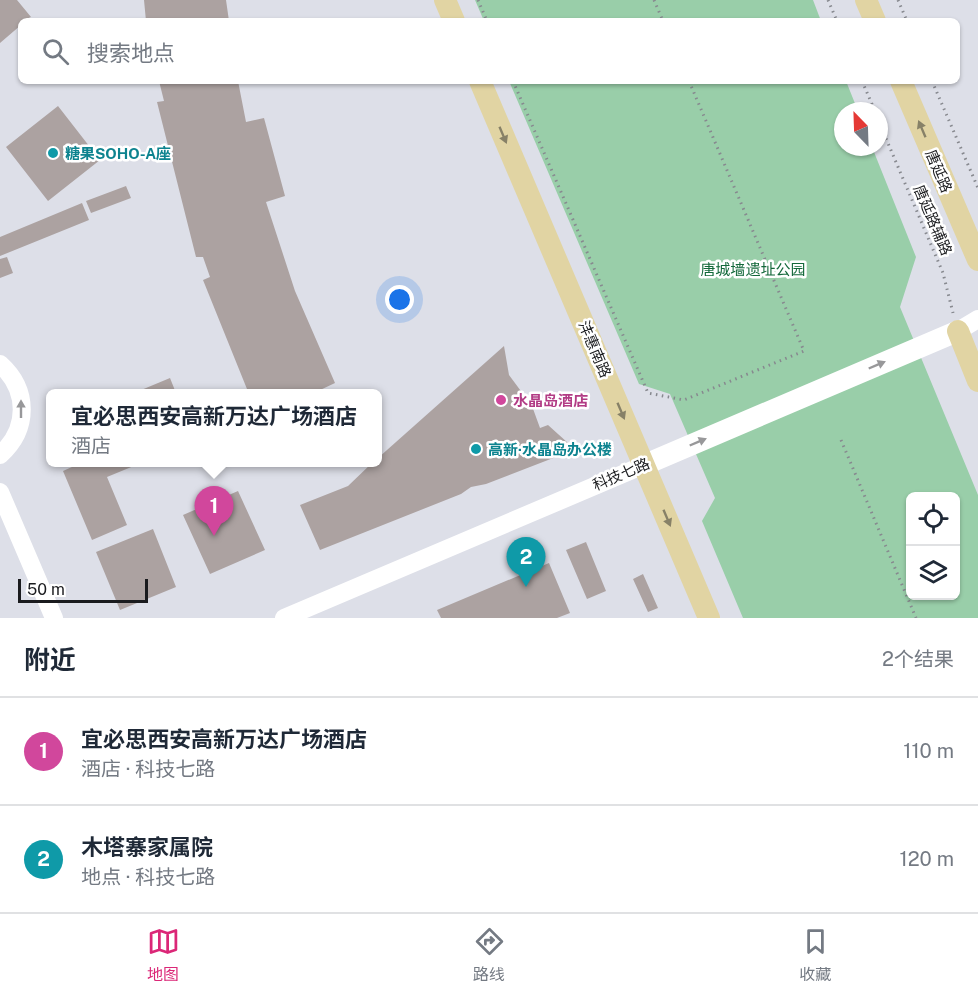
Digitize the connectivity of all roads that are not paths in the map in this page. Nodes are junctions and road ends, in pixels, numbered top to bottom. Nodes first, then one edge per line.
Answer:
1 (445, 0) edge
2 (866, 0) edge
3 (453, 18) edge
4 (874, 18) edge
5 (481, 84) edge
6 (902, 84) edge
7 (978, 260) edge
8 (978, 319) edge
9 (968, 329) edge
10 (0, 364) edge
11 (978, 381) edge
12 (0, 455) edge
13 (644, 465) junction
14 (0, 492) edge
15 (54, 618) edge
16 (284, 618) edge
17 (709, 618) edge

1 - 3 main road
2 - 4 main road
5 -> 13 main road, 沣惠南路
7 -> 6 main road, 唐延路
8 - 9 street
9 - 11 main road
13 -> 9 main road, 科技七路
12 -> 10 street
13 - 16 street, 科技七路
13 -> 17 main road, 沣惠南路
14 - 15 street

